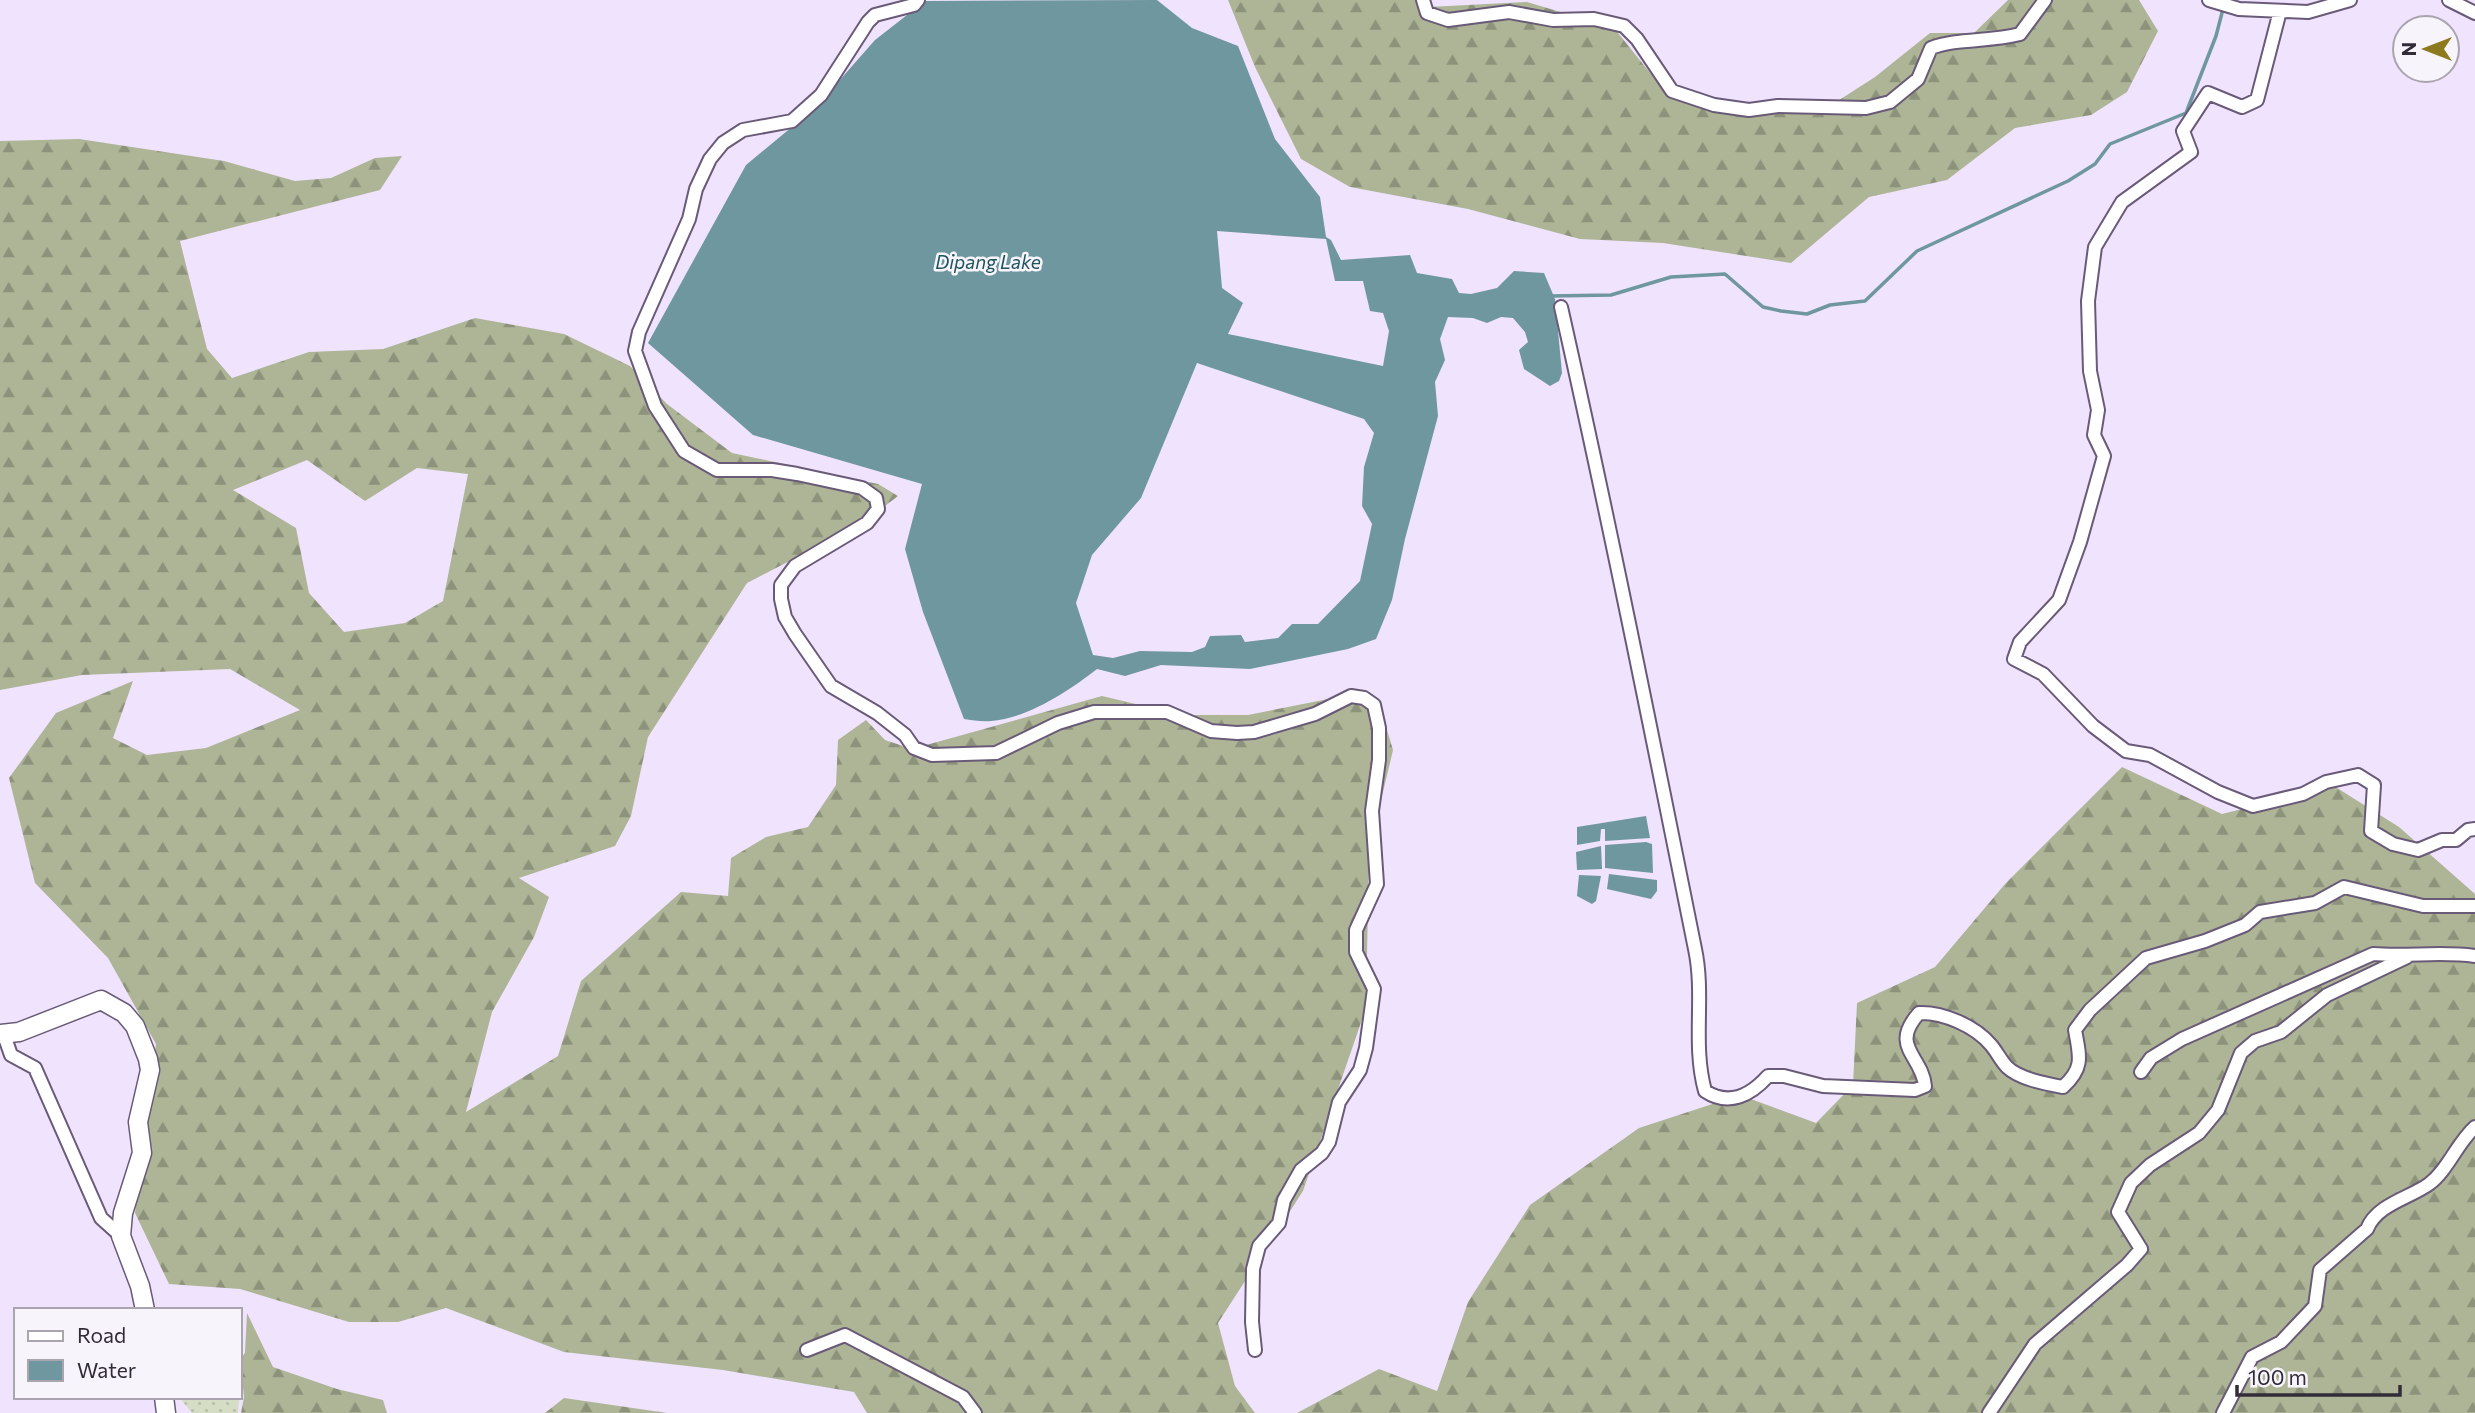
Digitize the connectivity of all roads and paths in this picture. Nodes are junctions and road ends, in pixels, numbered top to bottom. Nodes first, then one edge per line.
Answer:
1 (918, 0) edge
2 (1423, 0) edge
3 (2045, 0) edge
4 (2210, 0) edge
5 (2350, 0) edge
6 (2449, 0) edge
7 (2280, 11) junction
8 (2475, 13) edge
9 (1561, 307) dead end
10 (2475, 829) edge
11 (2475, 906) edge
12 (2475, 956) edge
13 (2407, 957) junction
14 (2, 1035) edge
15 (2141, 1072) dead end
16 (2475, 1127) edge
17 (121, 1236) junction
18 (145, 1308) edge
19 (807, 1350) dead end
20 (1255, 1350) dead end
21 (975, 1413) edge
22 (1989, 1413) edge
23 (2223, 1413) edge

1 - 20 street
2 - 3 street
4 - 7 street
5 - 7 street
6 - 8 street
7 - 10 street
9 - 11 street
12 - 13 street
13 - 15 street
13 - 22 street
14 - 17 street
14 - 17 main road
16 - 23 street
17 - 18 main road
19 - 21 street

